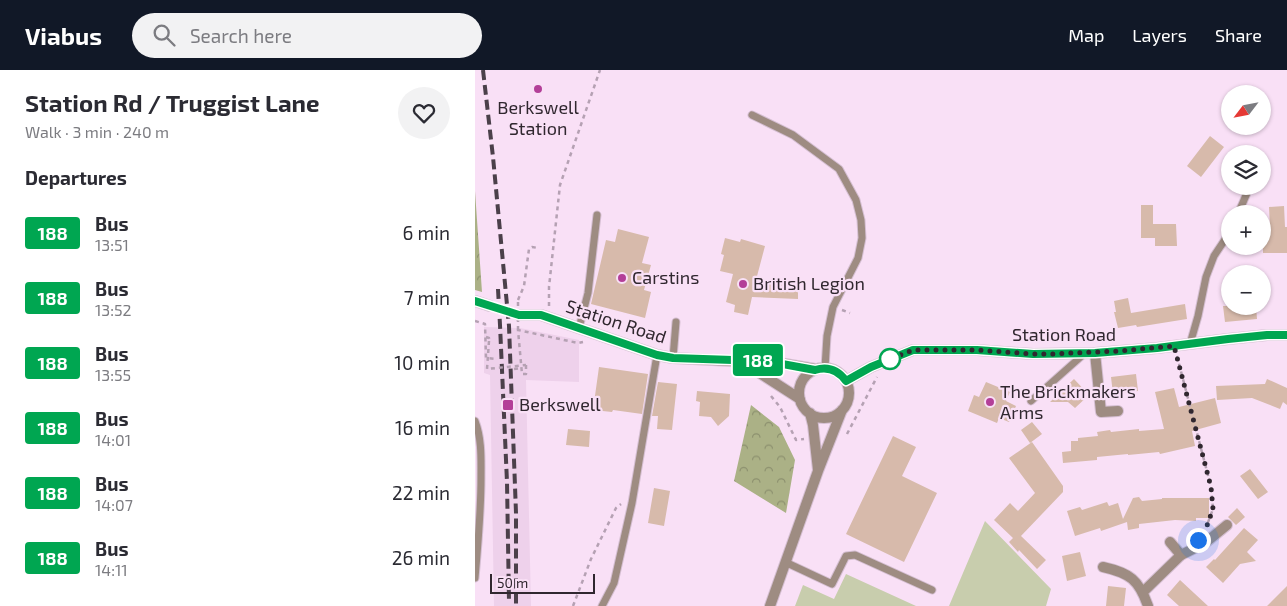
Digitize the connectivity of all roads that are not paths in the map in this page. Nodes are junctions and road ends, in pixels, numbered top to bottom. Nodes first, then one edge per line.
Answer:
1 (752, 115) dead end
2 (597, 215) dead end
3 (1221, 245) edge
4 (475, 301) edge
5 (490, 306) tunnel mouth
6 (519, 315) tunnel mouth
7 (675, 322) dead end
8 (579, 328) junction
9 (1287, 335) edge
10 (1190, 344) junction
11 (1090, 353) junction
12 (657, 355) junction
13 (673, 358) junction
14 (733, 360) junction
15 (820, 369) junction
16 (846, 381) junction
17 (800, 399) junction
18 (1031, 401) dead end
19 (842, 410) junction
20 (1118, 412) dead end
21 (810, 413) junction
22 (475, 421) edge
23 (818, 471) junction
24 (1227, 525) dead end
25 (1169, 542) dead end
26 (1181, 555) junction
27 (785, 562) junction
28 (1103, 567) dead end
29 (475, 578) edge
30 (932, 590) dead end
31 (1143, 592) junction
32 (602, 606) edge
33 (769, 606) edge
34 (1148, 606) edge

1 - 15 lane
2 - 8 lane
3 - 10 lane
4 - 5 street
6 - 8 street, Station Road
7 - 13 lane
8 - 12 street, Station Road
9 - 10 street, Station Road
10 - 11 street, Station Road
11 - 16 street, Station Road
11 - 18 lane
11 - 20 street
12 - 13 street, Station Road
12 - 32 lane
13 - 14 street, Station Road
14 - 15 street, Station Road
14 - 17 street, Station Road
15 - 16 street, Station Road
15 - 17 street
16 - 19 street
17 - 21 street, Station Road
19 - 21 street
19 - 23 street
21 - 23 street
22 - 29 lane
23 - 27 street
24 - 26 street
25 - 26 street
26 - 31 street
27 - 30 lane
27 - 33 street
28 - 31 street
31 - 34 street

